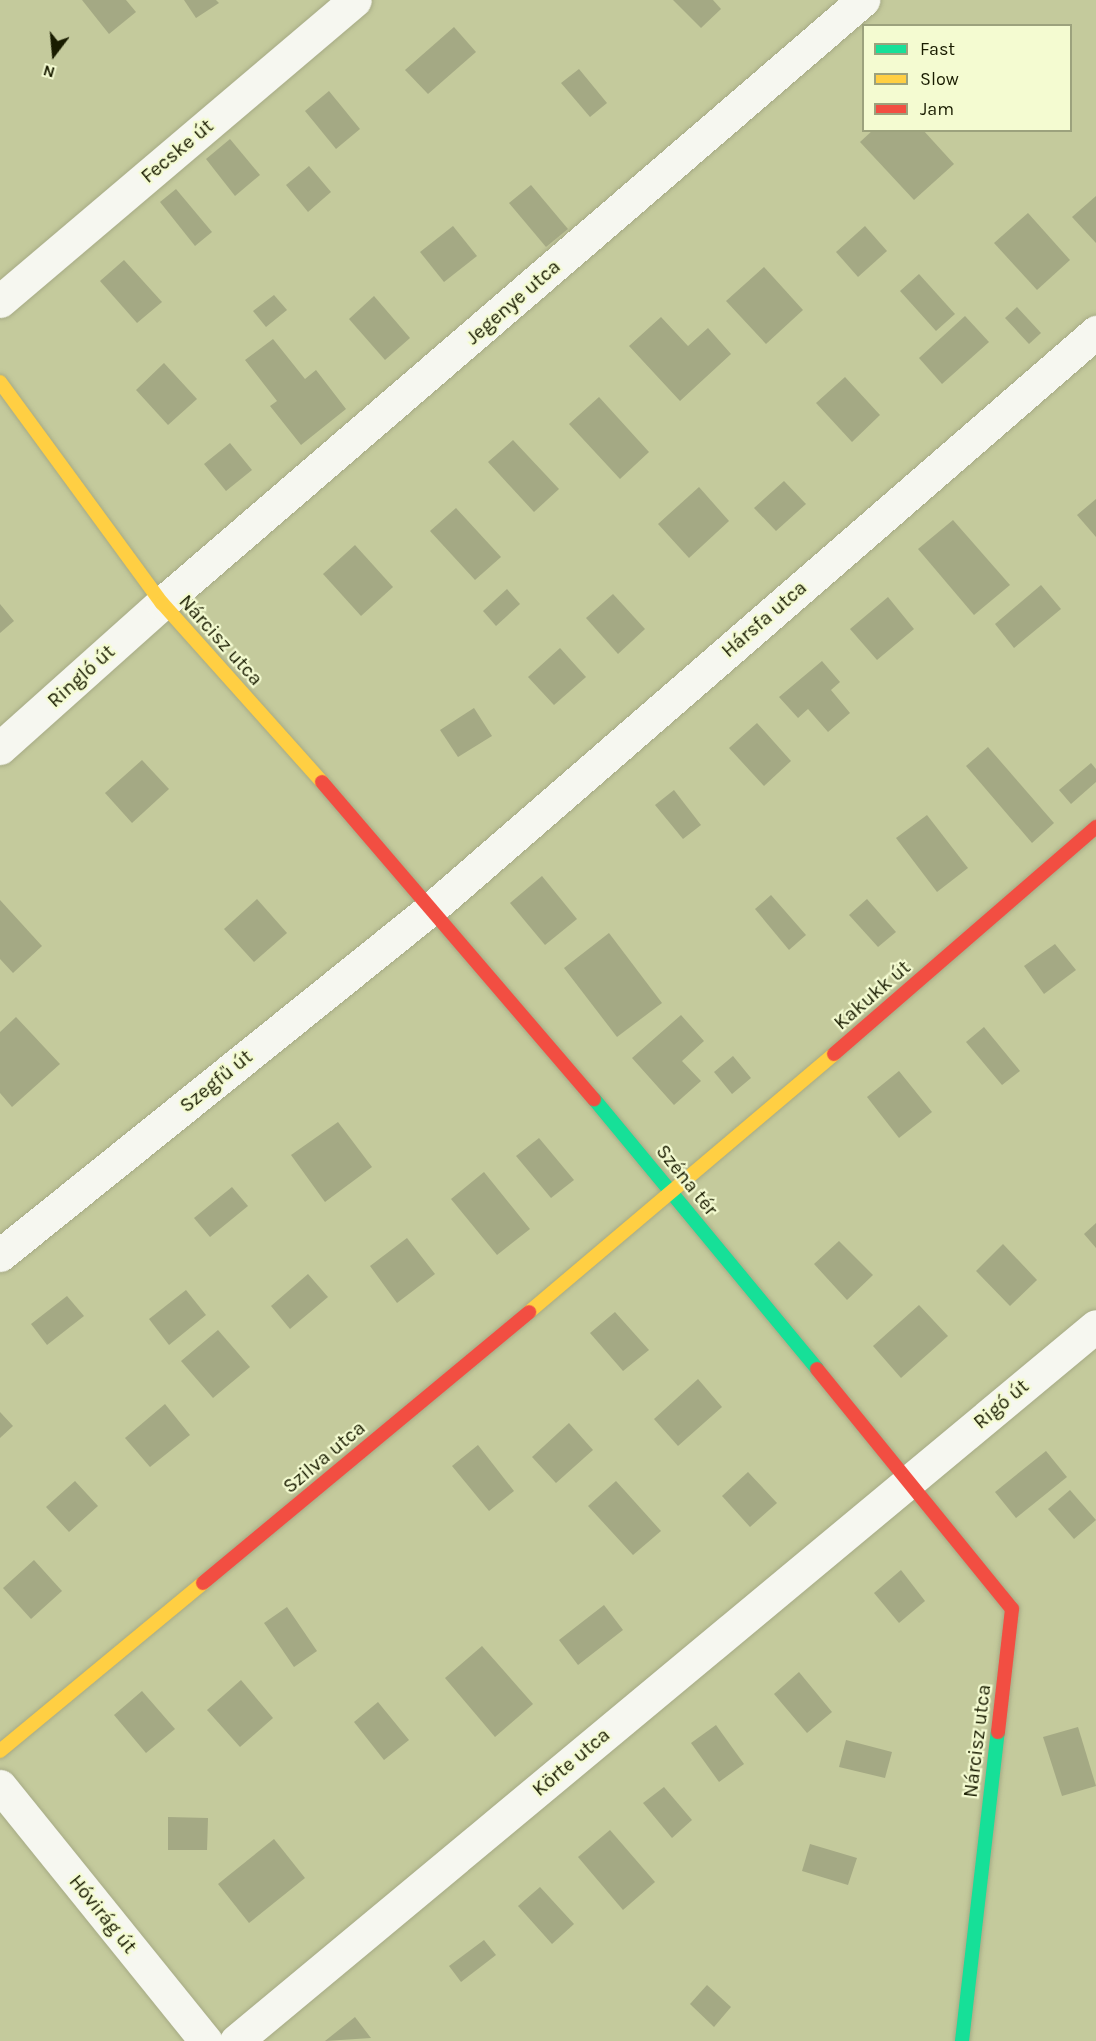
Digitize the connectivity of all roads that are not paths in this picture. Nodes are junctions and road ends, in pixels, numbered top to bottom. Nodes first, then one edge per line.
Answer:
1 (355, 0) edge
2 (863, 0) edge
3 (0, 301) edge
4 (1096, 332) edge
5 (0, 382) edge
6 (162, 603) junction
7 (0, 748) edge
8 (1096, 827) edge
9 (433, 907) junction
10 (673, 1193) junction
11 (0, 1255) edge
12 (1096, 1326) edge
13 (907, 1482) junction
14 (0, 1751) edge
15 (0, 1786) edge
16 (206, 2041) edge
17 (236, 2041) edge
18 (963, 2041) edge

1 - 3 street, Fecske út
2 - 6 street, Jegenye utca
4 - 9 street, Hársfa utca
5 - 6 street, Nárcisz utca
6 - 7 street, Ringló út
6 - 9 street, Nárcisz utca
8 - 10 street, Kakukk út
9 - 10 street, Széna tér
9 - 11 street, Szegfű út
10 - 13 street, Széna tér
10 - 14 street, Szilva utca
12 - 13 street, Rigó út
13 - 17 street, Körte utca
13 - 18 street, Nárcisz utca
15 - 16 street, Hóvirág út

